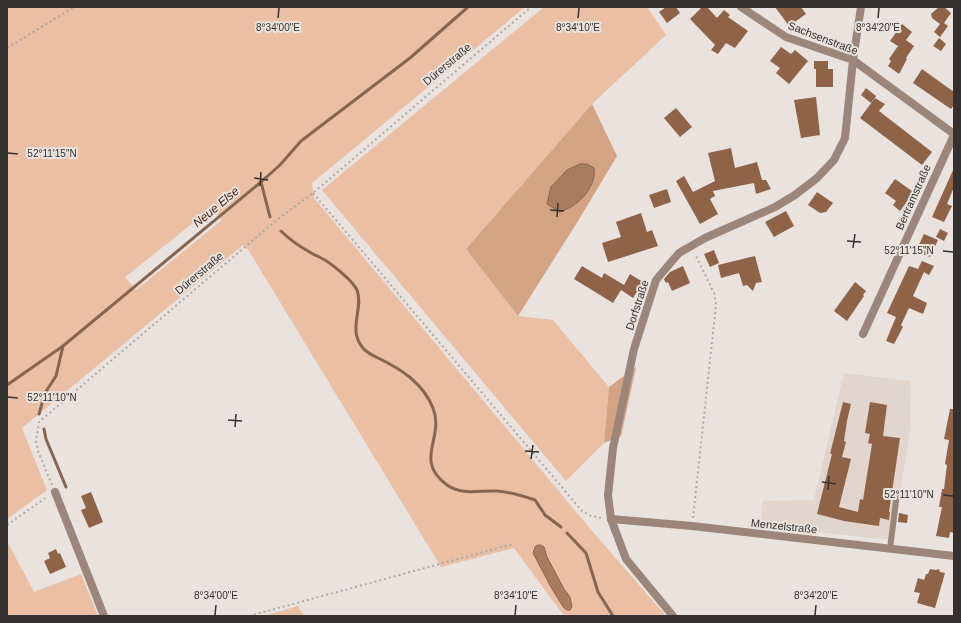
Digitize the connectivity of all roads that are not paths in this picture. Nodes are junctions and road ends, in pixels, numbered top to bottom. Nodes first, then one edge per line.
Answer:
1 (741, 7) edge
2 (861, 7) edge
3 (853, 60) junction
4 (954, 135) edge
5 (863, 334) dead end
6 (54, 492) road end
7 (897, 493) dead end
8 (611, 519) junction
9 (890, 548) junction
10 (954, 556) edge
11 (104, 616) edge
12 (673, 616) edge

1 - 3 street, Sachsenstraße
2 - 3 street, Dorfstraße
3 - 4 street, Sachsenstraße
3 - 8 street, Dorfstraße
4 - 5 street, Bertramstraße
6 - 11 street
7 - 9 lane
8 - 9 street, Menzelstraße
8 - 12 street, Dorfstraße
9 - 10 street, Menzelstraße

